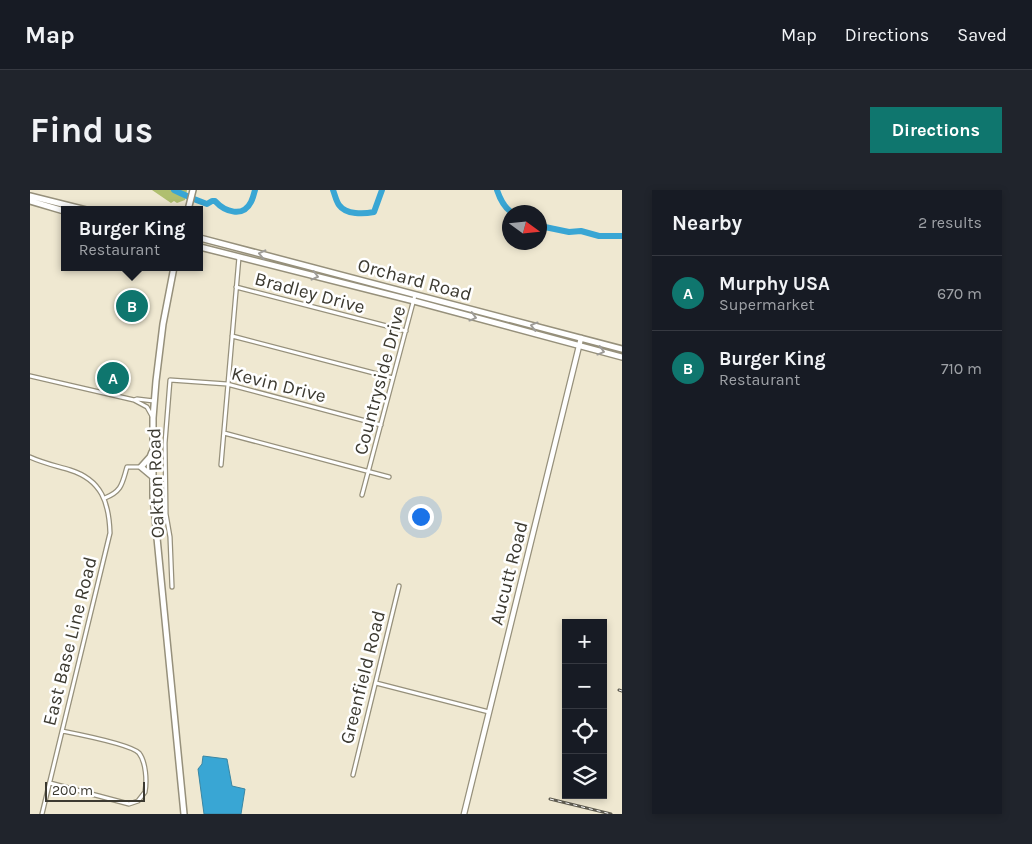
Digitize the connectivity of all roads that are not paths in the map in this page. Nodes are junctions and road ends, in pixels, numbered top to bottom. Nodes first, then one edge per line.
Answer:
1 (193, 190) edge
2 (30, 196) edge
3 (30, 201) edge
4 (70, 206) edge
5 (189, 206) edge
6 (61, 209) edge
7 (203, 239) edge
8 (203, 247) edge
9 (239, 257) junction
10 (173, 271) edge
11 (236, 286) junction
12 (416, 295) junction
13 (414, 301) junction
14 (406, 331) junction
15 (232, 336) junction
16 (581, 338) junction
17 (579, 346) junction
18 (622, 349) edge
19 (622, 357) edge
20 (30, 376) edge
21 (393, 378) junction
22 (170, 380) joint
23 (227, 384) junction
24 (134, 400) junction
25 (155, 401) junction
26 (153, 418) junction
27 (381, 425) junction
28 (224, 433) junction
29 (153, 448) junction
30 (30, 456) edge
31 (221, 465) dead end
32 (141, 467) junction
33 (368, 471) junction
34 (153, 477) junction
35 (389, 477) dead end
36 (362, 495) dead end
37 (105, 498) junction
38 (172, 586) dead end
39 (399, 586) dead end
40 (376, 683) junction
41 (489, 712) junction
42 (62, 730) junction
43 (353, 775) dead end
44 (50, 783) junction
45 (42, 814) edge
46 (184, 814) edge
47 (464, 814) edge

1 - 5 main road
2 - 4 main road
3 - 6 main road
12 -> 7 main road, Orchard Road
8 - 9 main road, Orchard Road
9 - 11 street
9 -> 13 main road, Orchard Road
10 - 25 main road
11 - 14 street, Bradley Drive
11 - 15 street
12 - 13 street, Countryside Drive
16 -> 12 main road, Orchard Road
13 - 14 street, Countryside Drive
13 -> 17 main road, Orchard Road
14 - 21 street, Countryside Drive
15 - 21 street
15 - 23 street
16 - 17 street, Aucutt Road
16 - 18 main road, Orchard Road
17 -> 19 main road, Orchard Road
17 - 41 street, Aucutt Road
20 - 24 street
21 - 27 street, Countryside Drive
22 - 23 street, Kevin Drive
22 - 38 street, Oakton Road
23 - 27 street, Kevin Drive
23 - 28 street
24 - 25 street
24 - 26 street
25 - 26 main road
26 - 29 main road
27 - 33 street, Countryside Drive
28 - 31 street
28 - 33 street
29 - 32 main road
29 - 34 main road
30 - 37 street
32 - 34 main road
32 - 37 street
33 - 35 street
33 - 36 street, Countryside Drive
34 - 46 main road
37 - 42 street, East Base Line Road
39 - 40 street, Greenfield Road
40 - 41 street
40 - 43 street, Greenfield Road
41 - 47 street, Aucutt Road
42 - 44 street, East Base Line Road
42 - 44 street
44 - 45 street, East Base Line Road

